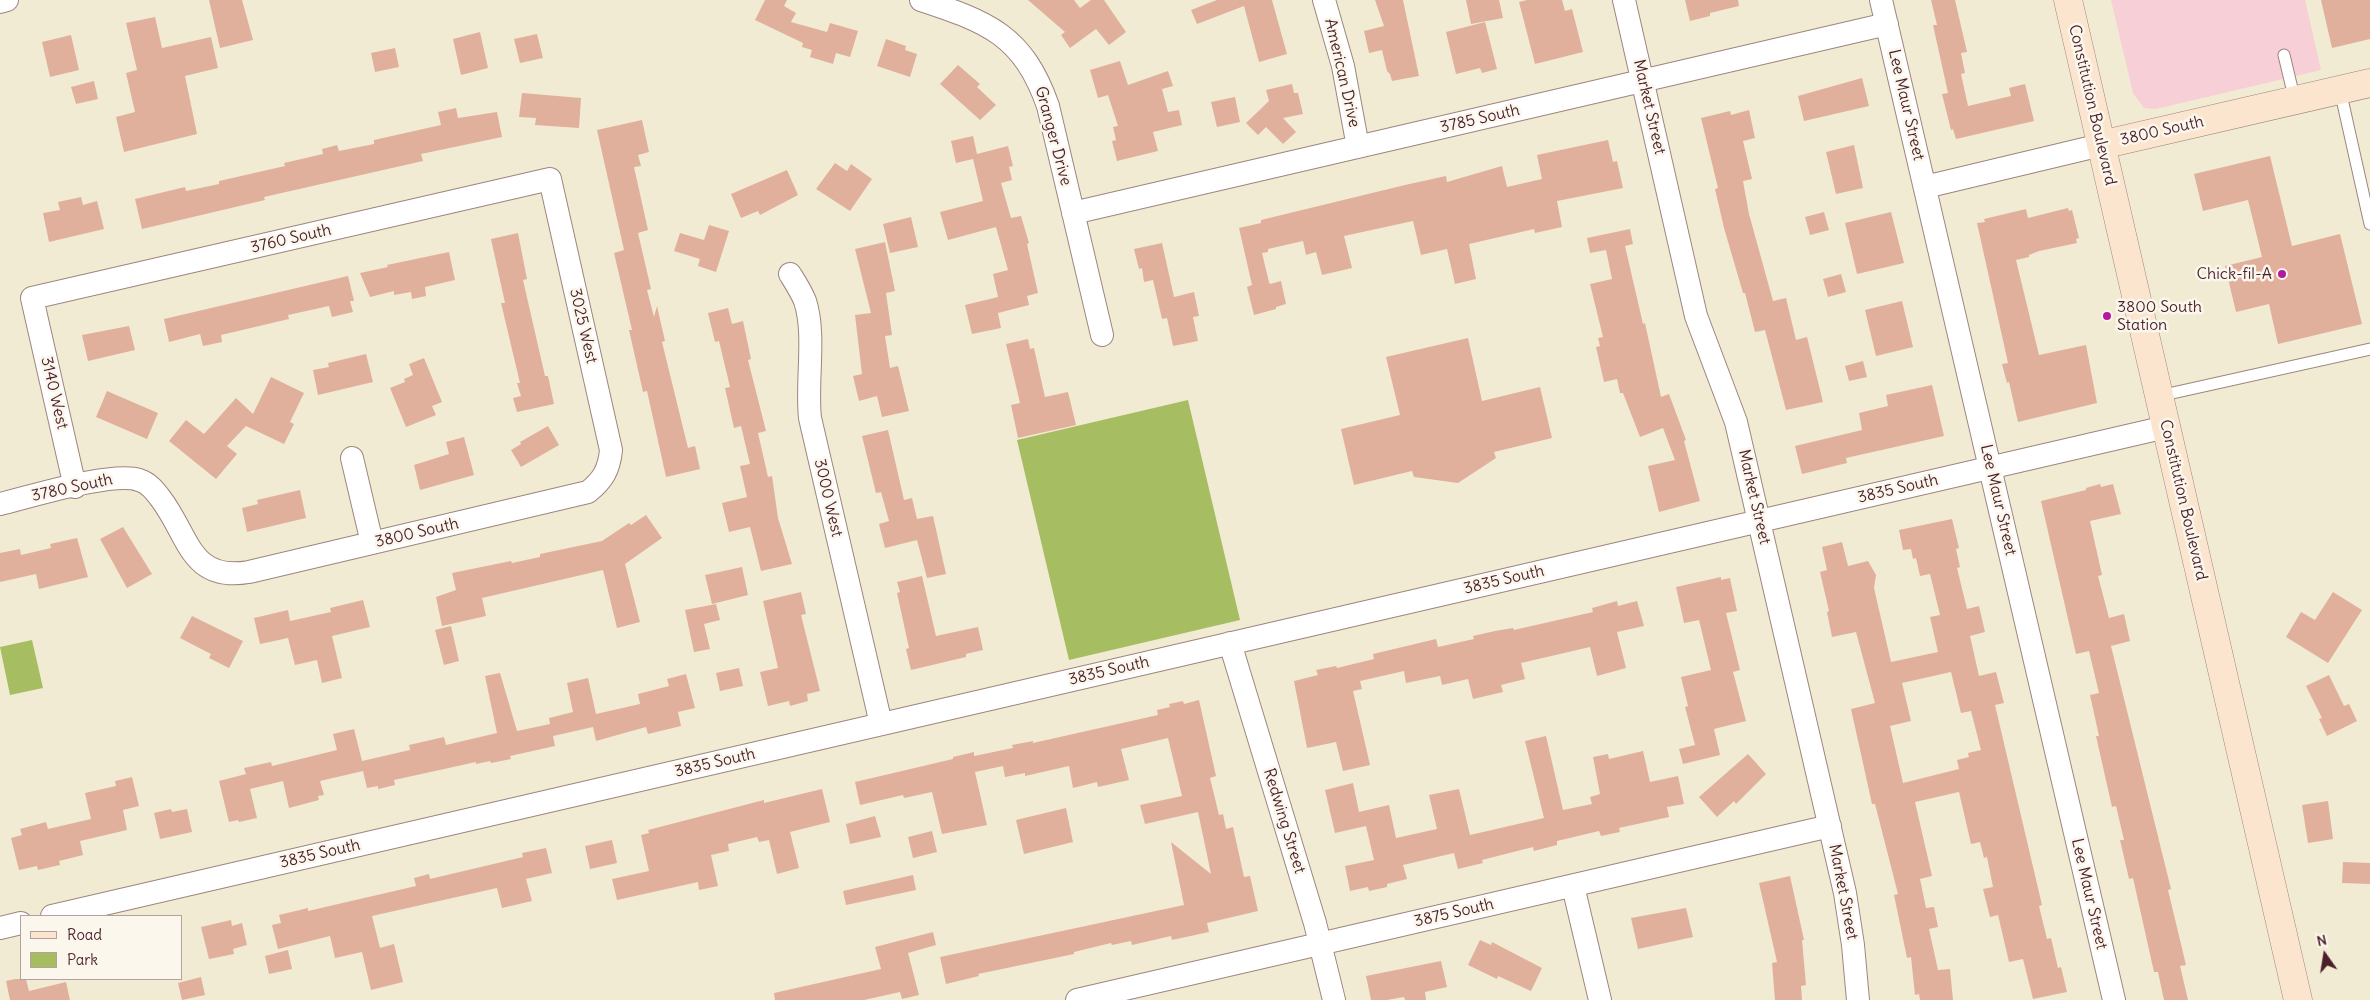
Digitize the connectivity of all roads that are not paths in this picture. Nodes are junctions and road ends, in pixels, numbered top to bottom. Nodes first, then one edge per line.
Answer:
1 (7, 0) edge
2 (921, 0) edge
3 (1324, 0) edge
4 (1624, 0) edge
5 (1882, 0) edge
6 (2068, 0) edge
7 (0, 2) edge
8 (1887, 24) junction
9 (2284, 55) dead end
10 (1643, 81) junction
11 (2370, 83) edge
12 (2340, 90) junction
13 (2295, 100) junction
14 (2101, 145) junction
15 (1358, 147) junction
16 (550, 179) joint
17 (1925, 187) junction
18 (1073, 213) junction
19 (2370, 224) edge
20 (790, 274) dead end
21 (32, 298) joint
22 (1102, 335) dead end
23 (2370, 349) edge
24 (2159, 396) junction
25 (2166, 426) junction
26 (352, 458) dead end
27 (1990, 467) junction
28 (607, 473) joint
29 (75, 487) junction
30 (0, 504) edge
31 (1759, 521) junction
32 (372, 543) junction
33 (219, 572) joint
34 (1230, 643) junction
35 (881, 724) junction
36 (1830, 826) junction
37 (1573, 886) junction
38 (56, 915) edge
39 (20, 924) edge
40 (0, 928) edge
41 (1321, 944) junction
42 (1077, 1000) edge
43 (1334, 1000) edge
44 (1600, 1000) edge
45 (1858, 1000) edge
46 (2114, 1000) edge
47 (2298, 1000) edge

1 - 7 street
2 - 18 street, Granger Drive
3 - 15 street, American Drive
4 - 10 street, Market Street
5 - 8 street, Lee Maur Street
6 - 14 main road, Constitution Boulevard
8 - 10 street, 3785 South
8 - 17 street, Lee Maur Street
9 - 13 lane
10 - 15 street, 3785 South
10 - 31 street, Market Street
11 - 12 main road, 3800 South
12 - 13 main road, 3800 South
12 - 19 lane
13 - 14 main road, 3800 South
14 - 17 street, 3800 South
14 - 24 main road, Constitution Boulevard
15 - 18 street, 3785 South
16 - 21 street, 3760 South
16 - 28 street, 3025 West
17 - 27 street, Lee Maur Street
18 - 22 street, Granger Drive
20 - 35 street, 3000 West
21 - 29 street, 3140 West
23 - 24 lane
24 - 25 main road, Constitution Boulevard
25 - 27 street, 3835 South
25 - 47 main road, Constitution Boulevard
26 - 32 street
27 - 31 street, 3835 South
27 - 46 street, Lee Maur Street
28 - 32 street, 3800 South
29 - 30 street, 3780 South
29 - 33 street, 3780 South
31 - 34 street, 3835 South
31 - 36 street, Market Street
32 - 33 street, 3800 South
34 - 35 street, 3835 South
34 - 41 street, Redwing Street
35 - 38 street, 3835 South
36 - 37 street, 3875 South
36 - 45 street, Market Street
37 - 41 street, 3875 South
37 - 44 street
39 - 40 street
41 - 42 street, 3875 South
41 - 43 street, Redwing Street

